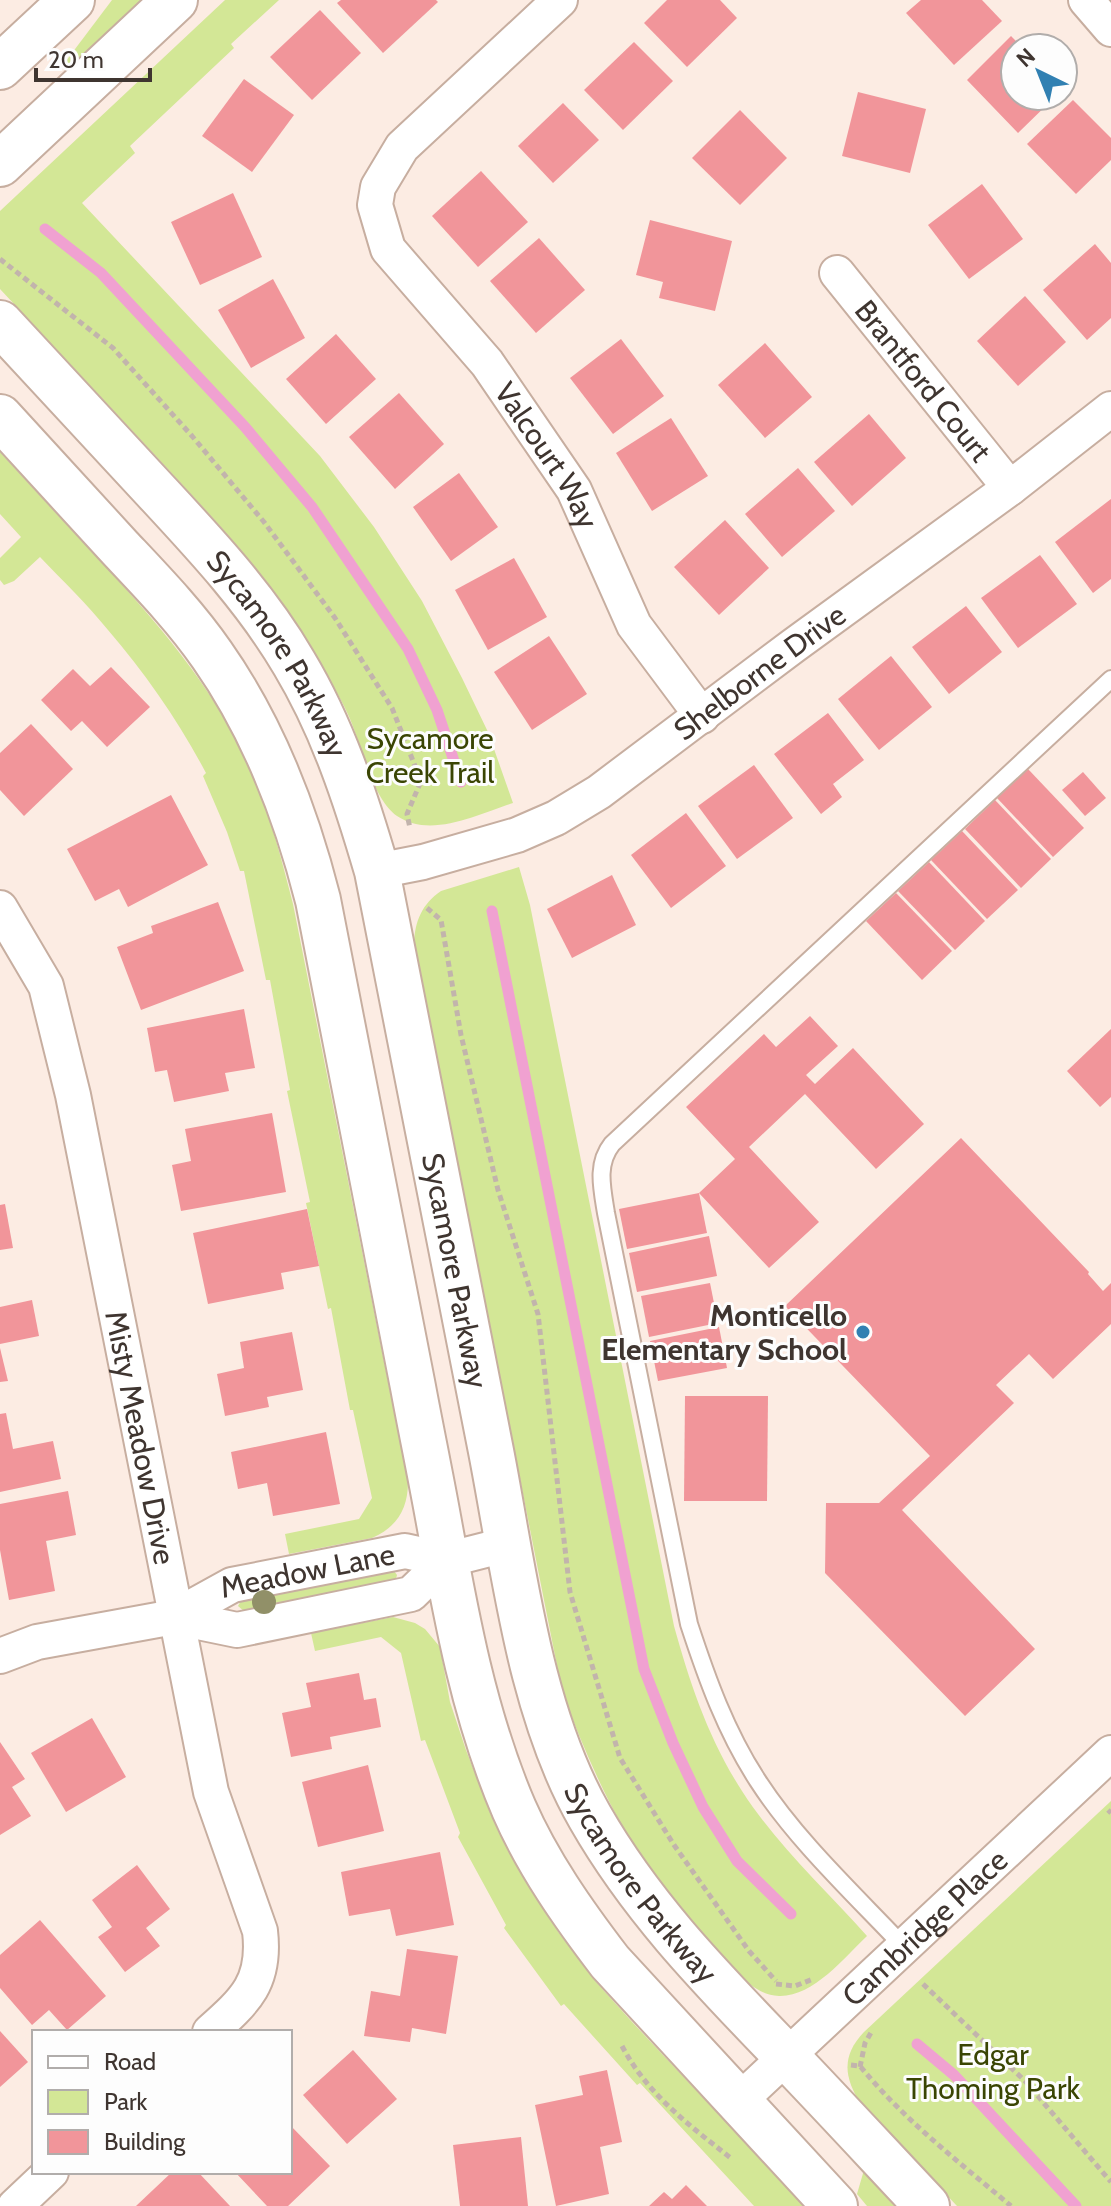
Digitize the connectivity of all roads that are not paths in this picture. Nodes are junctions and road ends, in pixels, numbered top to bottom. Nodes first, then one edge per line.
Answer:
1 (72, 0) edge
2 (175, 0) edge
3 (1086, 0) edge
4 (551, 2) edge
5 (1111, 29) edge
6 (0, 67) edge
7 (0, 164) edge
8 (837, 273) dead end
9 (0, 323) edge
10 (1111, 409) edge
11 (0, 417) edge
12 (1010, 488) junction
13 (1111, 679) edge
14 (702, 716) junction
15 (377, 871) junction
16 (0, 908) edge
17 (509, 1544) junction
18 (446, 1560) junction
19 (174, 1617) junction
20 (0, 1656) edge
21 (1111, 1753) edge
22 (904, 1947) junction
23 (212, 2030) edge
24 (787, 2057) junction
25 (739, 2101) junction
26 (49, 2174) edge
27 (15, 2206) edge
28 (835, 2206) edge
29 (927, 2206) edge

1 - 6 main road
2 - 7 main road
3 - 5 street
4 - 14 street, Valcourt Way
8 - 12 street, Brantford Court
9 - 15 main road, Sycamore Parkway
10 - 12 street, Shelborne Drive
11 - 18 main road, Sycamore Parkway
12 - 14 street, Shelborne Drive
13 - 22 lane
14 - 15 street, Shelborne Drive
15 - 17 main road, Sycamore Parkway
16 - 19 street, Misty Meadow Drive
17 - 18 street, Meadow Lane
17 - 24 main road, Sycamore Parkway
18 - 19 street, Meadow Lane
18 - 19 street, Meadow Lane
18 - 25 main road, Sycamore Parkway
19 - 20 street, Meadow Lane
19 - 23 street, Misty Meadow Drive
21 - 22 street, Cambridge Place
22 - 24 street, Cambridge Place
24 - 25 street, Cambridge Place
24 - 29 main road, Sycamore Parkway
25 - 28 main road, Sycamore Parkway
26 - 27 street

